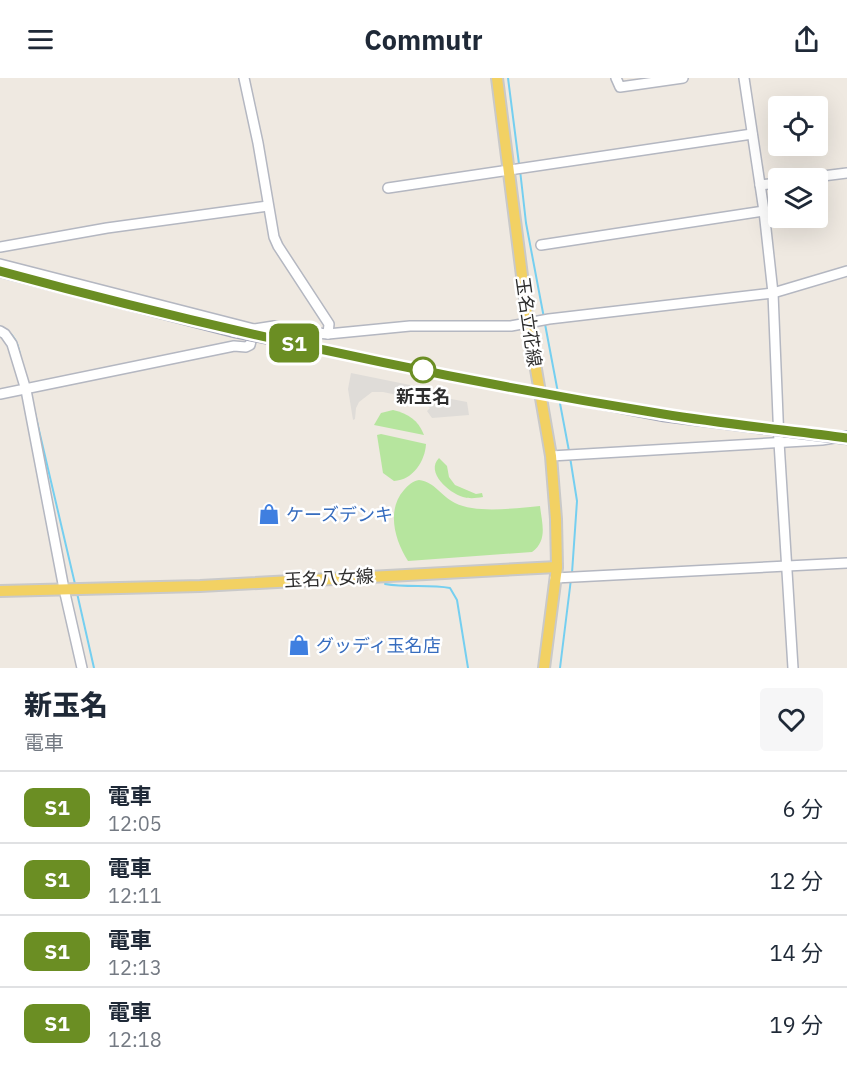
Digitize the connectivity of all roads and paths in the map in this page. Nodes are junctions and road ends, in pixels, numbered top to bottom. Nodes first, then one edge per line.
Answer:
1 (244, 78) edge
2 (497, 78) edge
3 (616, 78) edge
4 (682, 78) edge
5 (744, 78) edge
6 (752, 134) junction
7 (510, 168) junction
8 (847, 173) edge
9 (828, 175) edge
10 (768, 184) edge
11 (760, 185) junction
12 (388, 188) dead end
13 (268, 206) junction
14 (764, 211) junction
15 (541, 245) dead end
16 (0, 247) edge
17 (0, 264) edge
18 (847, 270) edge
19 (773, 293) junction
20 (528, 323) junction
21 (254, 329) junction
22 (0, 331) edge
23 (328, 334) junction
24 (26, 390) junction
25 (0, 394) edge
26 (847, 436) edge
27 (778, 442) junction
28 (551, 456) junction
29 (847, 563) edge
30 (787, 566) junction
31 (564, 575) junction
32 (64, 589) junction
33 (0, 591) edge
34 (82, 668) edge
35 (544, 668) edge
36 (793, 668) edge

1 - 13 street
2 - 7 main road, 玉名立花線
3 - 4 street
5 - 6 street
6 - 7 street
6 - 11 street
7 - 12 street
7 - 20 main road, 玉名立花線
8 - 9 street
10 - 11 street
11 - 14 street
13 - 16 street
13 - 23 street
14 - 15 street
14 - 19 street
17 - 21 street
18 - 19 street
19 - 20 street
19 - 27 street
20 - 23 street
20 - 28 main road, 玉名立花線
21 - 23 street
21 - 24 street
22 - 24 street
24 - 25 street
24 - 32 street
26 - 27 street
27 - 28 street
27 - 30 street
28 - 31 main road, 玉名立花線
29 - 30 street
30 - 31 street
30 - 36 street
31 - 32 main road, 玉名八女線
31 - 35 main road
32 - 33 main road, 玉名八女線
32 - 34 street

